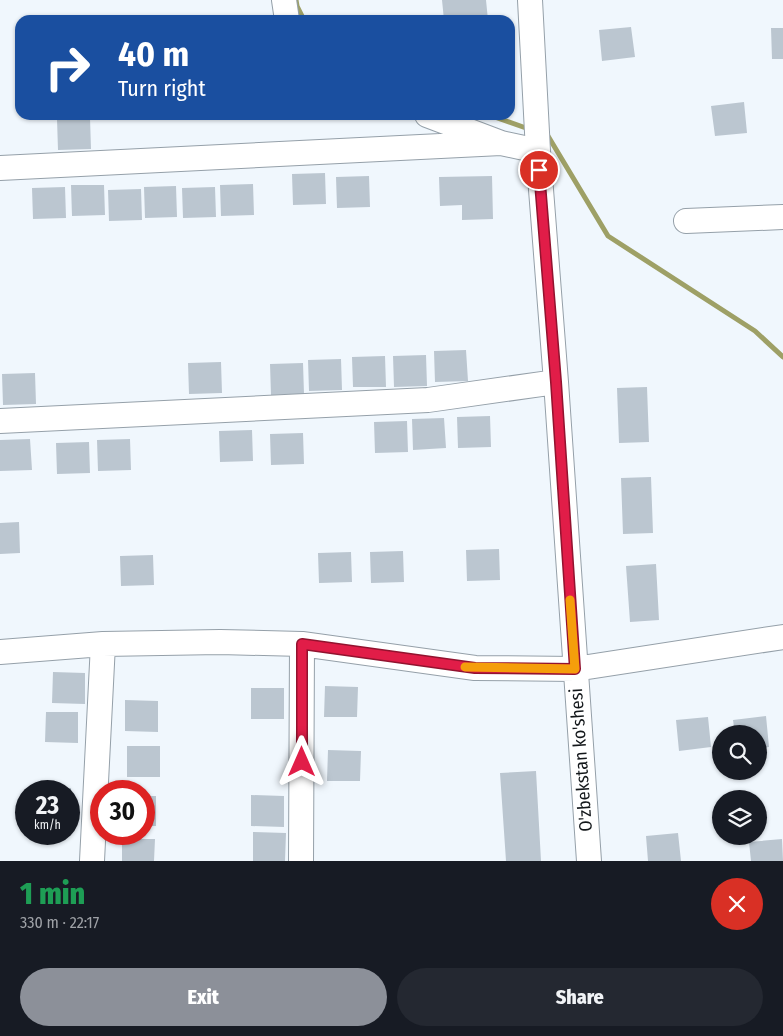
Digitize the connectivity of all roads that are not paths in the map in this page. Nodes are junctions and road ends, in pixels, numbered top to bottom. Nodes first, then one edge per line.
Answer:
1 (284, 0) edge
2 (530, 0) edge
3 (286, 15) edge
4 (440, 120) edge
5 (502, 144) junction
6 (538, 151) junction
7 (0, 168) edge
8 (783, 217) edge
9 (686, 221) dead end
10 (556, 382) junction
11 (0, 421) edge
12 (783, 637) edge
13 (103, 644) junction
14 (302, 644) junction
15 (0, 652) edge
16 (575, 669) junction
17 (92, 861) edge
18 (301, 861) edge
19 (589, 861) edge

1 - 3 street
2 - 6 street, O'zbekstan ko'shesi
4 - 5 street
5 - 6 street
5 - 7 street
6 - 10 street, O'zbekstan ko'shesi
8 - 9 street
10 - 11 street
10 - 16 street, O'zbekstan ko'shesi
12 - 16 street
13 - 14 street
13 - 15 street
13 - 17 street
14 - 16 street
14 - 18 street
16 - 19 street, O'zbekstan ko'shesi

